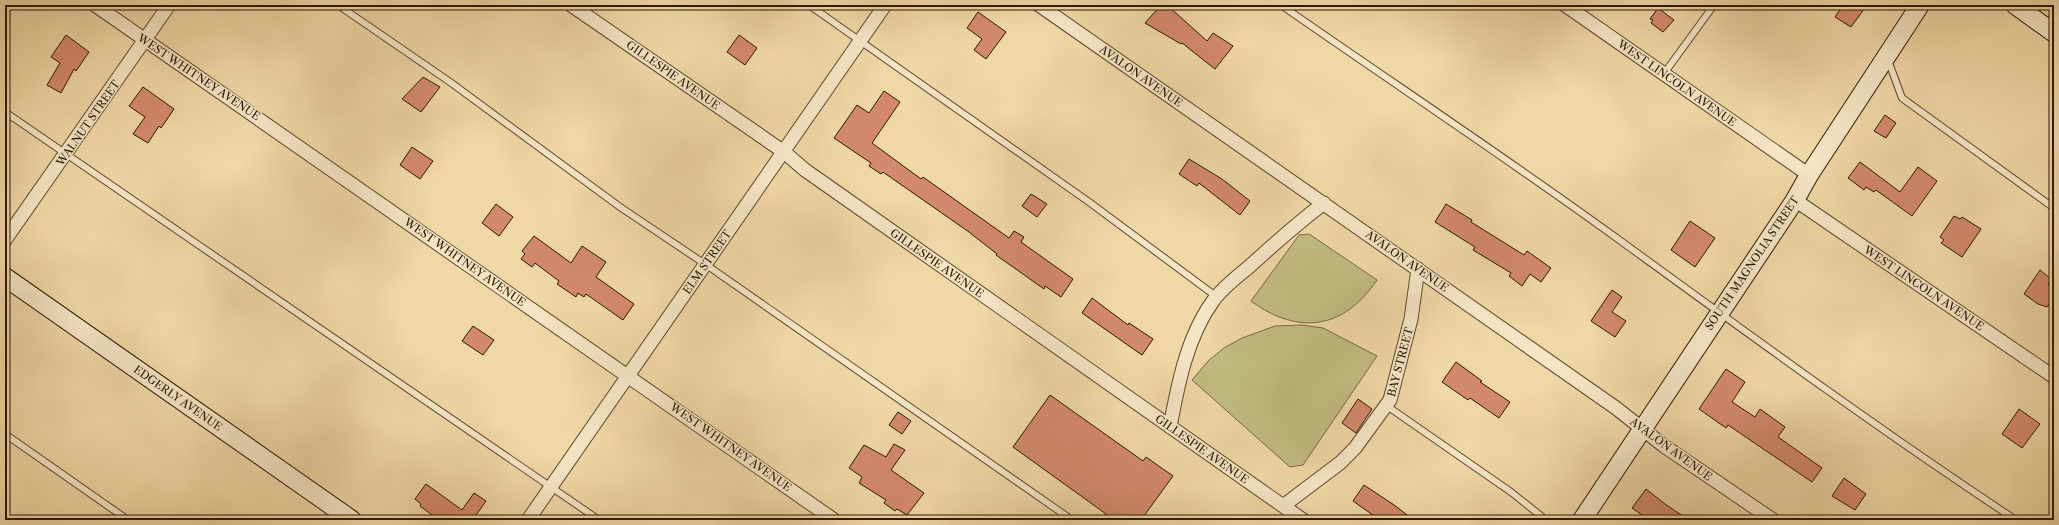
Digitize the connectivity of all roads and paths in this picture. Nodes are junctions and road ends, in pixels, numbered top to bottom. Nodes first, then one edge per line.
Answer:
1 (95, 5) edge
2 (170, 5) edge
3 (338, 5) edge
4 (571, 5) edge
5 (809, 5) edge
6 (885, 5) edge
7 (1039, 5) edge
8 (1281, 5) edge
9 (1565, 5) edge
10 (1714, 5) edge
11 (1920, 5) edge
12 (2015, 5) edge
13 (2054, 32) edge
14 (145, 40) junction
15 (860, 42) junction
16 (1886, 56) junction
17 (1663, 74) junction
18 (5, 112) edge
19 (784, 152) junction
20 (67, 154) junction
21 (1808, 174) junction
22 (1794, 200) junction
23 (1324, 203) junction
24 (2054, 208) edge
25 (5, 240) edge
26 (705, 264) junction
27 (1418, 269) junction
28 (5, 277) edge
29 (1217, 297) junction
30 (1718, 313) junction
31 (627, 376) junction
32 (2054, 377) edge
33 (1386, 406) junction
34 (1170, 427) junction
35 (1642, 429) junction
36 (5, 434) edge
37 (552, 487) junction
38 (1283, 506) junction
39 (128, 520) edge
40 (352, 520) edge
41 (528, 520) edge
42 (599, 520) edge
43 (834, 520) edge
44 (1072, 520) edge
45 (1303, 520) edge
46 (1546, 520) edge
47 (1582, 520) edge
48 (1773, 520) edge
49 (2016, 520) edge

1 - 14 street, WEST WHITNEY AVENUE
2 - 14 street, WALNUT STREET
3 - 26 lane
4 - 19 street, GILLESPIE AVENUE
5 - 15 lane
6 - 15 street, ELM STREET
7 - 23 street, AVALON AVENUE
8 - 30 lane
9 - 17 street, WEST LINCOLN AVENUE
10 - 17 lane
11 - 16 street, SOUTH MAGNOLIA STREET
12 - 13 street
14 - 20 street, WALNUT STREET
14 - 31 street, WEST WHITNEY AVENUE
15 - 19 street, ELM STREET
15 - 29 lane
16 - 21 street, SOUTH MAGNOLIA STREET
16 - 24 lane
17 - 21 street, WEST LINCOLN AVENUE
18 - 20 lane
19 - 26 street, ELM STREET
19 - 34 street, GILLESPIE AVENUE
20 - 25 street, WALNUT STREET
20 - 37 lane
21 - 22 street, SOUTH MAGNOLIA STREET
22 - 30 street, SOUTH MAGNOLIA STREET
22 - 32 street, WEST LINCOLN AVENUE
23 - 27 street, AVALON AVENUE
23 - 29 street
26 - 31 street, ELM STREET
26 - 44 lane
27 - 33 street, BAY STREET
27 - 35 street, AVALON AVENUE
28 - 40 street, EDGERLY AVENUE
29 - 34 street
30 - 35 street, SOUTH MAGNOLIA STREET
30 - 49 lane
31 - 37 street, ELM STREET
31 - 43 street, WEST WHITNEY AVENUE
33 - 38 street, BAY STREET
33 - 46 lane
34 - 38 street, GILLESPIE AVENUE
35 - 47 street, SOUTH MAGNOLIA STREET
35 - 48 street, AVALON AVENUE
36 - 39 lane
37 - 41 street, ELM STREET
37 - 42 lane
38 - 45 street, GILLESPIE AVENUE

